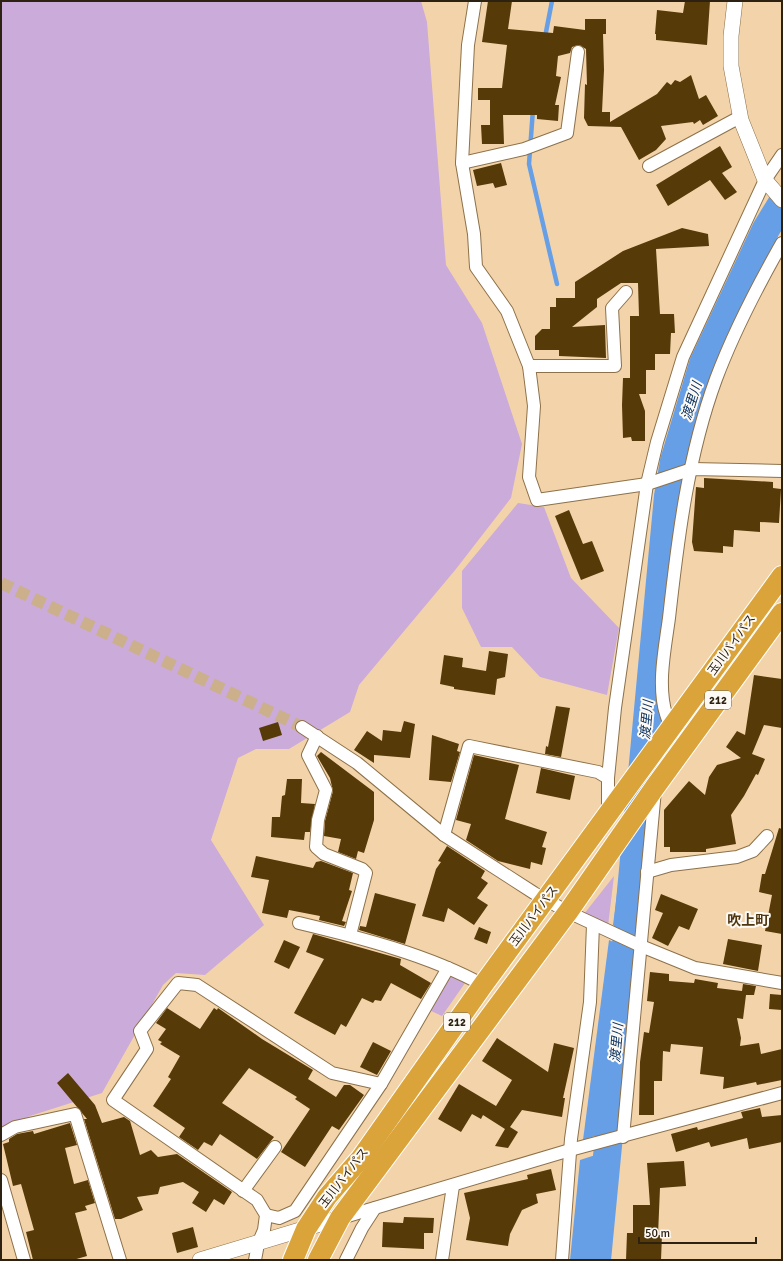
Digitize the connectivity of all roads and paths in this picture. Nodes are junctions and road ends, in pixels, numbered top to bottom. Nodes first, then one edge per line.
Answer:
1 (475, 1) edge
2 (735, 1) edge
3 (578, 52) dead end
4 (740, 117) junction
5 (782, 155) edge
6 (462, 162) junction
7 (649, 166) dead end
8 (765, 180) junction
9 (782, 200) edge
10 (782, 243) edge
11 (626, 292) dead end
12 (529, 366) junction
13 (692, 469) junction
14 (782, 471) edge
15 (647, 484) junction
16 (782, 576) edge
17 (782, 613) edge
18 (302, 727) tunnel mouth
19 (671, 727) junction
20 (317, 736) junction
21 (690, 740) junction
22 (608, 778) junction
23 (655, 787) junction
24 (608, 816) junction
25 (444, 835) junction
26 (767, 836) dead end
27 (647, 872) junction
28 (546, 900) junction
29 (568, 912) junction
30 (298, 922) dead end
31 (593, 925) junction
32 (350, 935) junction
33 (641, 946) junction
34 (448, 968) junction
35 (782, 983) edge
36 (483, 984) junction
37 (381, 1084) junction
38 (782, 1093) edge
39 (1, 1135) edge
40 (623, 1137) junction
41 (275, 1147) dead end
42 (570, 1150) junction
43 (1, 1180) edge
44 (453, 1186) junction
45 (242, 1191) junction
46 (374, 1208) junction
47 (266, 1215) junction
48 (340, 1218) junction
49 (306, 1229) junction
50 (258, 1244) junction
51 (24, 1260) edge
52 (120, 1260) edge
53 (200, 1260) edge
54 (255, 1260) edge
55 (293, 1260) edge
56 (318, 1260) edge
57 (346, 1260) edge
58 (442, 1260) edge
59 (562, 1260) edge

1 - 6 street
2 - 4 street
3 - 6 street
4 - 7 street
4 - 8 street
5 - 8 street
6 - 12 street
8 - 9 street
8 - 15 street
10 - 13 street
11 - 12 street
12 - 15 street
13 - 14 street
13 - 15 street
13 - 19 street
15 - 22 street
16 - 19 highway, 玉川バイパス / 212
17 - 21 highway, 玉川バイパス / 212
18 - 20 street
19 - 21 street
19 - 24 highway, 玉川バイパス / 212
20 - 25 street
20 - 32 street
21 - 23 highway, 玉川バイパス / 212
22 - 24 street
22 - 25 street
23 - 27 street
23 - 29 highway, 玉川バイパス / 212
24 - 28 highway, 玉川バイパス / 212
25 - 28 street
26 - 27 street
27 - 33 street
28 - 29 street
28 - 36 highway, 玉川バイパス / 212
29 - 31 street
29 - 48 highway, 玉川バイパス / 212
30 - 32 street
31 - 33 street
31 - 42 street
32 - 34 street
33 - 35 street
33 - 40 street
34 - 36 street
34 - 37 street
36 - 49 highway, 玉川バイパス / 212
37 - 45 street
37 - 47 street
38 - 40 street
39 - 52 street
40 - 42 street
41 - 45 street
42 - 44 street
42 - 59 street
43 - 51 street
44 - 46 street
44 - 58 street
45 - 47 street
46 - 48 street
46 - 57 street
47 - 50 street
48 - 49 street
48 - 56 highway, 玉川バイパス / 212
49 - 50 street
49 - 55 highway, 玉川バイパス / 212
50 - 53 street
50 - 54 street

